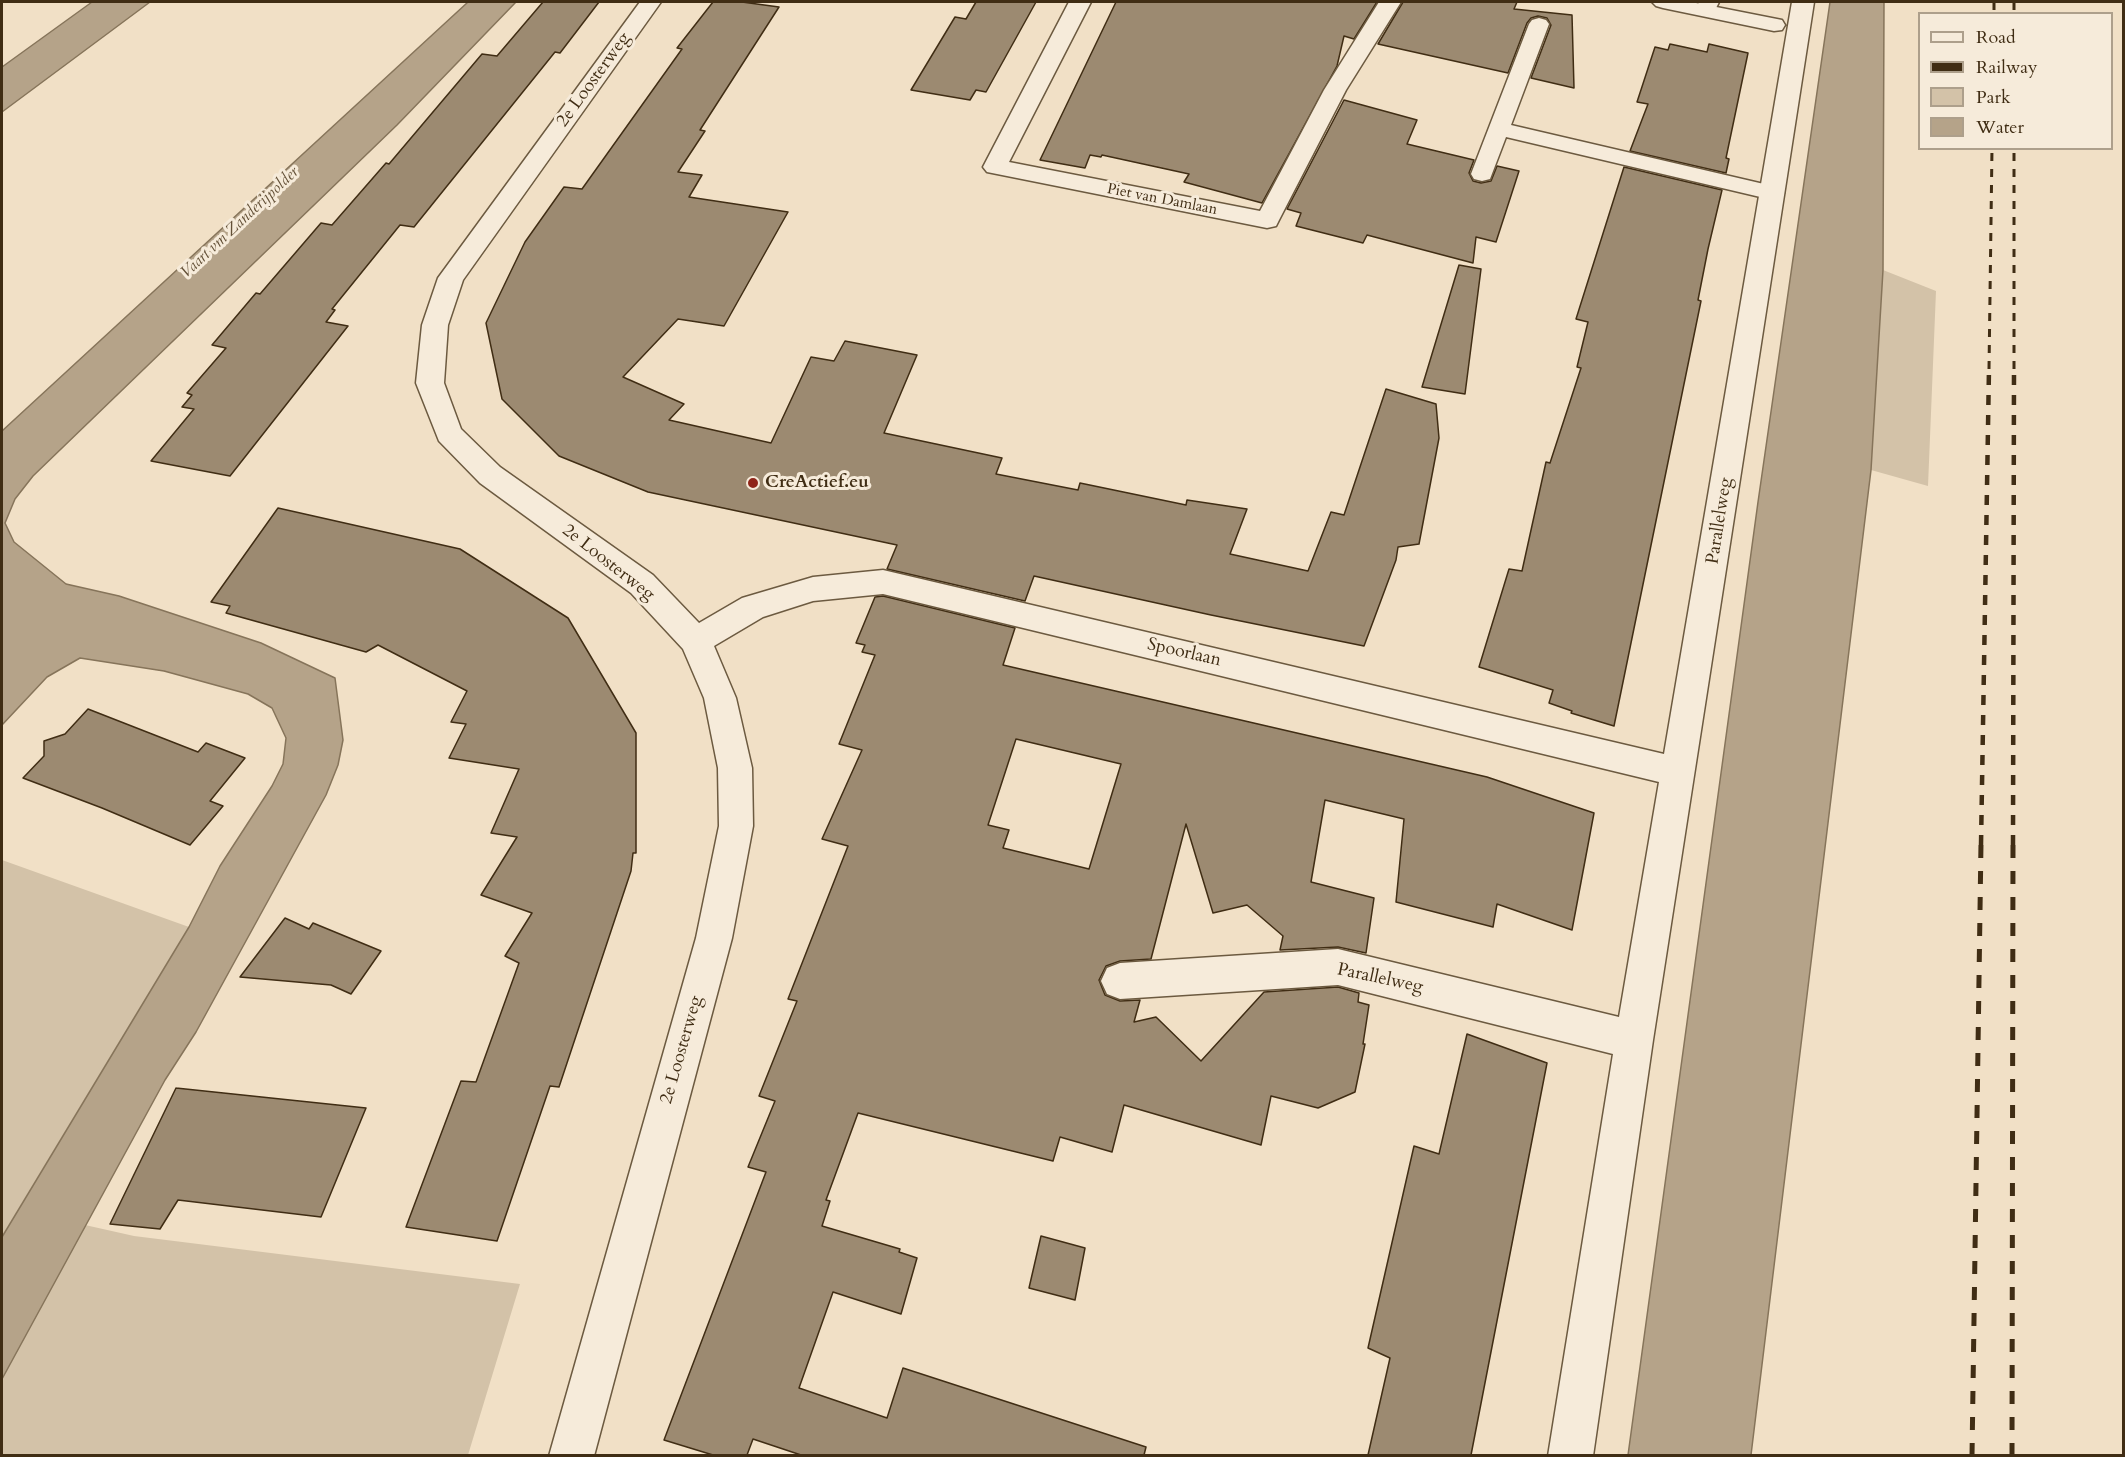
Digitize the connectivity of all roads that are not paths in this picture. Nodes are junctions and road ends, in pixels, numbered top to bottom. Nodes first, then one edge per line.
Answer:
1 (650, 2) edge
2 (1080, 2) edge
3 (1390, 2) edge
4 (1663, 2) edge
5 (1803, 2) edge
6 (1708, 6) edge
7 (1539, 24) dead end
8 (1774, 25) dead end
9 (1499, 129) junction
10 (1482, 174) dead end
11 (1773, 193) junction
12 (696, 641) junction
13 (1678, 772) junction
14 (1120, 981) dead end
15 (1634, 1040) junction
16 (571, 1455) edge
17 (1570, 1455) edge

1 - 12 street, 2e Loosterweg
2 - 3 street, Piet van Damlaan
4 - 6 street
5 - 11 street, Parallelweg
6 - 8 street
7 - 9 lane
9 - 10 lane
9 - 11 lane
11 - 13 street, Parallelweg
12 - 13 street, Spoorlaan
12 - 16 street, 2e Loosterweg
13 - 15 street, Parallelweg
14 - 15 street, Parallelweg
15 - 17 street, Parallelweg

